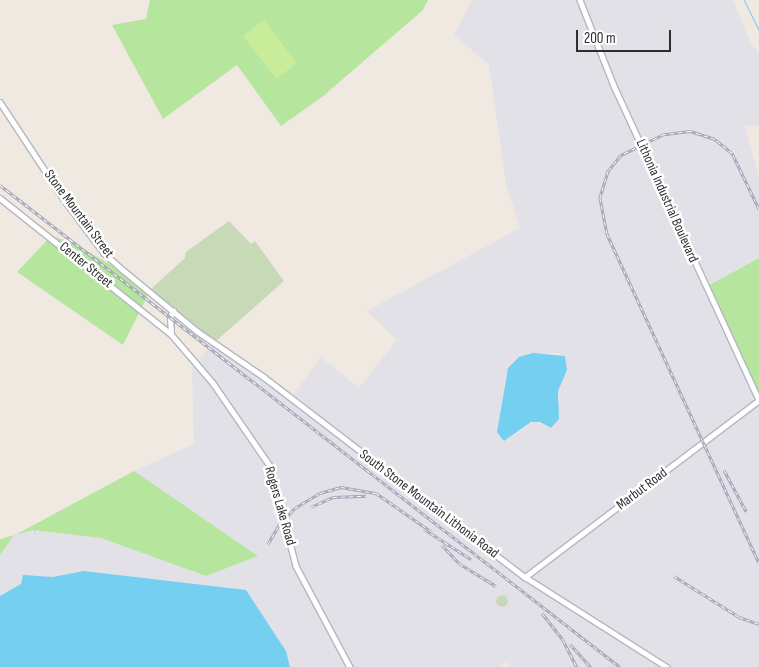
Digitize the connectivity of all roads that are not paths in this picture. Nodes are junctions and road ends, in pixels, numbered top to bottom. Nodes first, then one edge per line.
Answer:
1 (580, 0) edge
2 (0, 102) edge
3 (0, 198) edge
4 (173, 311) junction
5 (197, 331) joint
6 (171, 334) junction
7 (759, 400) edge
8 (525, 577) junction
9 (350, 667) edge
10 (667, 667) edge

1 - 7 main road, Lithonia Industrial Boulevard
2 - 4 main road, Stone Mountain Street
3 - 6 main road, Center Street
4 - 5 main road, Stone Mountain Street
4 - 6 main road
5 - 8 main road, South Stone Mountain Lithonia Road
6 - 9 main road, Rogers Lake Road
7 - 8 main road, Marbut Road
8 - 10 main road, South Stone Mountain Lithonia Road

